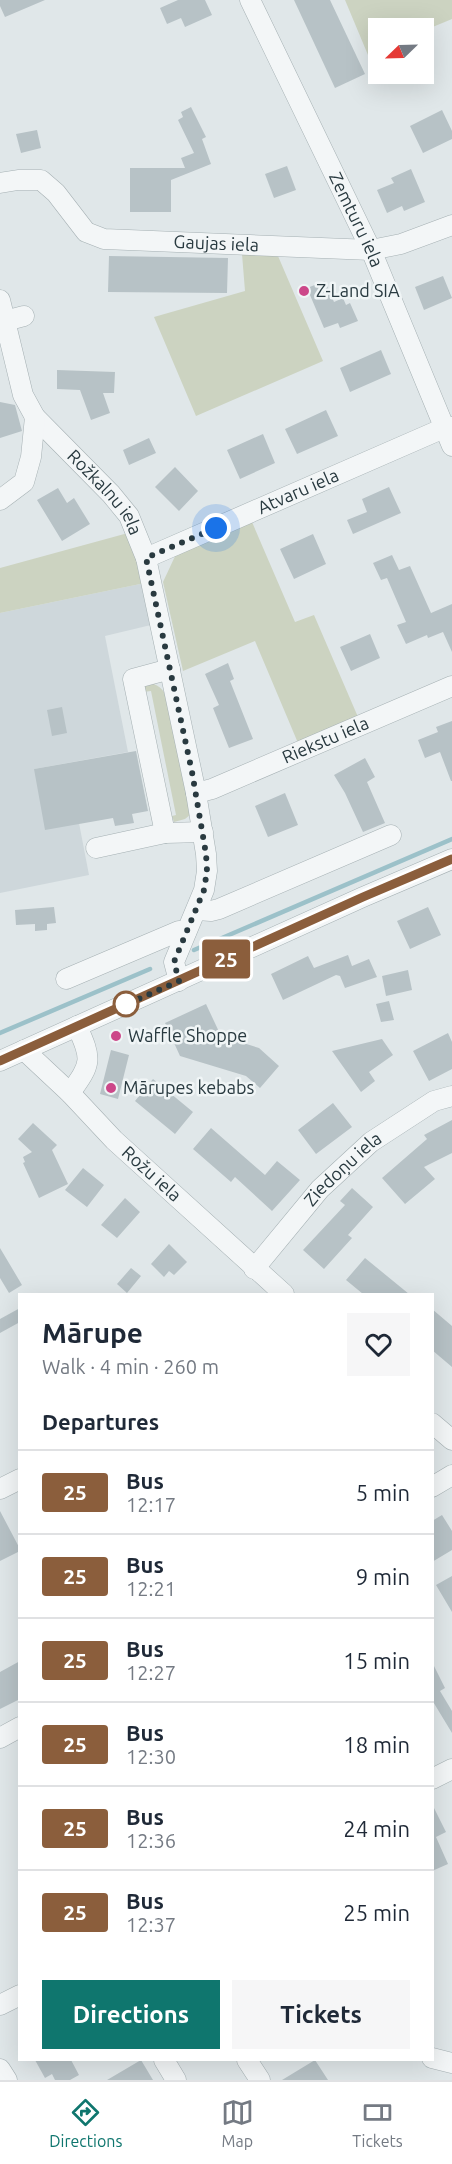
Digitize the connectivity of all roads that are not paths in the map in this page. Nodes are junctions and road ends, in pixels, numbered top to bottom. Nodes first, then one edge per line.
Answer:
1 (250, 0) edge
2 (0, 183) edge
3 (452, 225) edge
4 (371, 250) junction
5 (0, 300) edge
6 (24, 316) dead end
7 (5, 321) junction
8 (35, 417) junction
9 (449, 433) edge
10 (0, 500) edge
11 (146, 558) junction
12 (170, 669) junction
13 (452, 686) edge
14 (196, 793) junction
15 (203, 832) junction
16 (165, 833) junction
17 (391, 835) dead end
18 (96, 848) dead end
19 (452, 859) edge
20 (197, 910) junction
21 (186, 932) junction
22 (143, 945) junction
23 (176, 972) junction
24 (66, 979) dead end
25 (77, 1026) junction
26 (24, 1050) junction
27 (0, 1061) edge
28 (70, 1093) junction
29 (452, 1096) edge
30 (254, 1269) junction
31 (283, 1293) edge
32 (434, 1425) edge
33 (452, 1440) edge
34 (452, 1475) edge
35 (18, 1480) edge
36 (434, 1486) edge
37 (0, 1489) edge
38 (18, 1728) edge
39 (0, 1738) edge
40 (452, 1769) edge
41 (434, 1778) edge
42 (18, 1996) edge
43 (0, 2005) edge
44 (434, 2058) edge
45 (165, 2061) edge
46 (248, 2061) edge
47 (452, 2063) edge
48 (0, 2069) edge
49 (6, 2080) edge
50 (176, 2080) edge
51 (260, 2080) edge

1 - 4 street, Zemturu iela
2 - 4 street, Gaujas iela
3 - 4 street, Gaujas iela
4 - 9 street, Zemturu iela
5 - 7 street, Rožkalnu iela
6 - 7 street
7 - 8 street, Rožkalnu iela
8 - 10 street
8 - 11 street, Rožkalnu iela
9 - 11 street, Atvaru iela
11 - 12 street, Rožkalnu iela
12 - 14 street, Rožkalnu iela
12 - 16 street
13 - 14 street, Riekstu iela
14 - 15 street, Rožkalnu iela
15 - 16 street
15 - 20 street, Rožkalnu iela
16 - 18 street
17 - 20 street
19 - 23 street
20 - 21 street, Rožkalnu iela
21 - 22 street
21 - 23 street, Rožkalnu iela
22 - 23 street
22 - 24 street
23 - 25 street
25 - 26 street
25 - 28 street
26 - 27 street
26 - 28 street, Rožu iela
28 - 30 street, Rožu iela
29 - 30 street, Ziedoņu iela
30 - 31 street, Rožu iela
32 - 33 street
34 - 36 street
35 - 37 street
38 - 39 street
40 - 41 street
42 - 43 street
44 - 47 street
45 - 50 street
46 - 51 street
48 - 49 street

